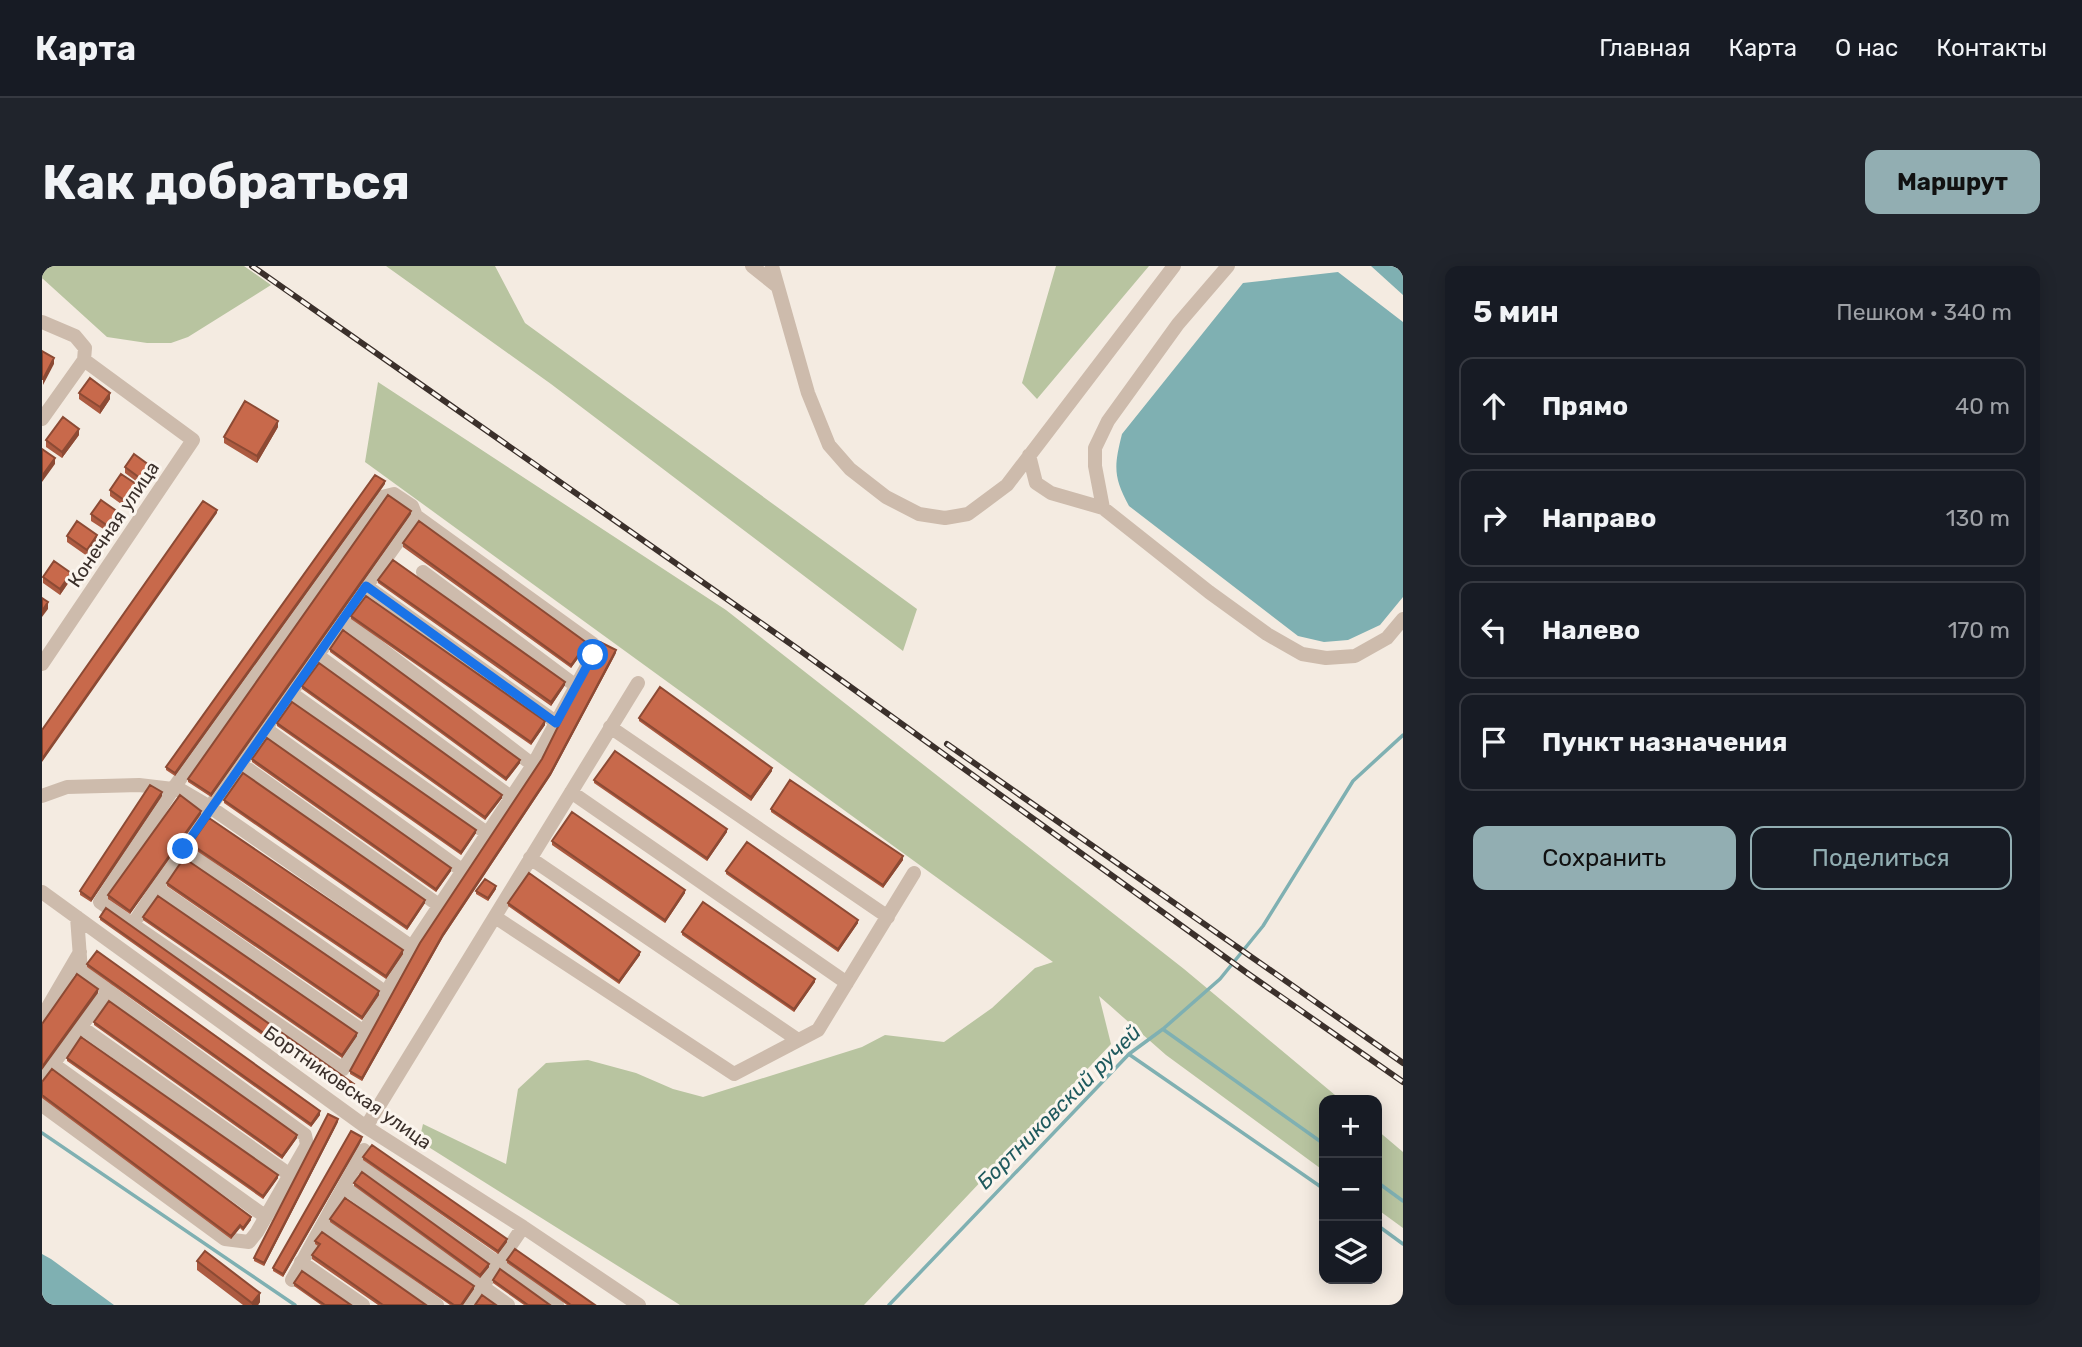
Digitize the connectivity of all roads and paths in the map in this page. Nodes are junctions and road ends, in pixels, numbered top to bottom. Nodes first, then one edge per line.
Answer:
1 (752, 266) edge
2 (772, 266) edge
3 (1174, 266) edge
4 (1228, 266) edge
5 (778, 286) junction
6 (42, 322) edge
7 (84, 360) junction
8 (42, 419) edge
9 (1029, 455) junction
10 (1103, 508) junction
11 (415, 516) junction
12 (423, 572) dead end
13 (366, 586) junction
14 (342, 619) junction
15 (1403, 619) edge
16 (317, 655) junction
17 (42, 664) edge
18 (638, 683) dead end
19 (576, 686) junction
20 (290, 693) junction
21 (556, 723) junction
22 (610, 727) junction
23 (265, 729) junction
24 (241, 764) junction
25 (533, 765) junction
26 (173, 789) junction
27 (571, 792) junction
28 (42, 796) edge
29 (512, 798) junction
30 (210, 807) junction
31 (488, 834) junction
32 (183, 849) junction
33 (530, 858) junction
34 (463, 871) junction
35 (914, 873) dead end
36 (157, 888) junction
37 (42, 892) edge
38 (440, 906) junction
39 (77, 917) junction
40 (495, 917) junction
41 (888, 917) junction
42 (133, 925) junction
43 (412, 947) junction
44 (80, 952) junction
45 (847, 983) junction
46 (108, 990) junction
47 (386, 993) junction
48 (42, 1017) edge
49 (81, 1027) junction
50 (364, 1032) junction
51 (798, 1040) junction
52 (53, 1064) junction
53 (42, 1079) edge
54 (42, 1105) edge
55 (366, 1127) junction
56 (364, 1150) edge
57 (357, 1164) junction
58 (290, 1175) junction
59 (344, 1187) junction
60 (266, 1217) junction
61 (323, 1224) junction
62 (523, 1227) junction
63 (301, 1262) junction
64 (499, 1263) junction
65 (292, 1280) edge
66 (482, 1287) junction
67 (363, 1305) edge
68 (437, 1305) edge
69 (470, 1305) edge
70 (508, 1305) edge
71 (557, 1305) edge
72 (639, 1305) edge

1 - 5 street
2 - 5 street
3 - 9 street
4 - 10 street
5 - 9 street
6 - 7 street
7 - 8 street
7 - 17 street, Конечная улица
9 - 10 street
10 - 15 street
11 - 13 street
11 - 19 street
11 - 26 street
12 - 19 street
13 - 14 street
13 - 21 street
14 - 16 street
14 - 25 street
16 - 20 street
16 - 29 street
18 - 22 street
19 - 21 street
20 - 23 street
20 - 31 street
21 - 25 street
22 - 27 street
22 - 41 street
23 - 24 street
23 - 34 street
24 - 30 street
24 - 38 street
25 - 29 street
26 - 28 street
26 - 30 street
26 - 42 street
27 - 33 street
27 - 45 street
29 - 31 street
30 - 32 street
30 - 43 street
31 - 34 street
32 - 36 street
32 - 47 street
33 - 40 street
33 - 51 street
34 - 38 street
35 - 41 street
36 - 42 street
36 - 50 street
37 - 39 street, Бортниковская улица
38 - 43 street
39 - 44 street
39 - 55 street, Бортниковская улица
40 - 51 street
40 - 55 street
41 - 45 street
42 - 50 street
43 - 47 street
44 - 46 street
44 - 48 street
45 - 51 street
46 - 49 street
46 - 58 street
47 - 50 street
49 - 52 street
49 - 58 street
52 - 53 street
52 - 60 street
54 - 60 street
55 - 62 street, Бортниковская улица
56 - 57 street
57 - 59 street
57 - 64 street
58 - 60 street
59 - 61 street
59 - 66 street
61 - 63 street
61 - 68 street
62 - 64 street
62 - 72 street, Бортниковская улица
63 - 65 street
63 - 67 street
64 - 66 street
64 - 71 street
66 - 69 street
66 - 70 street

